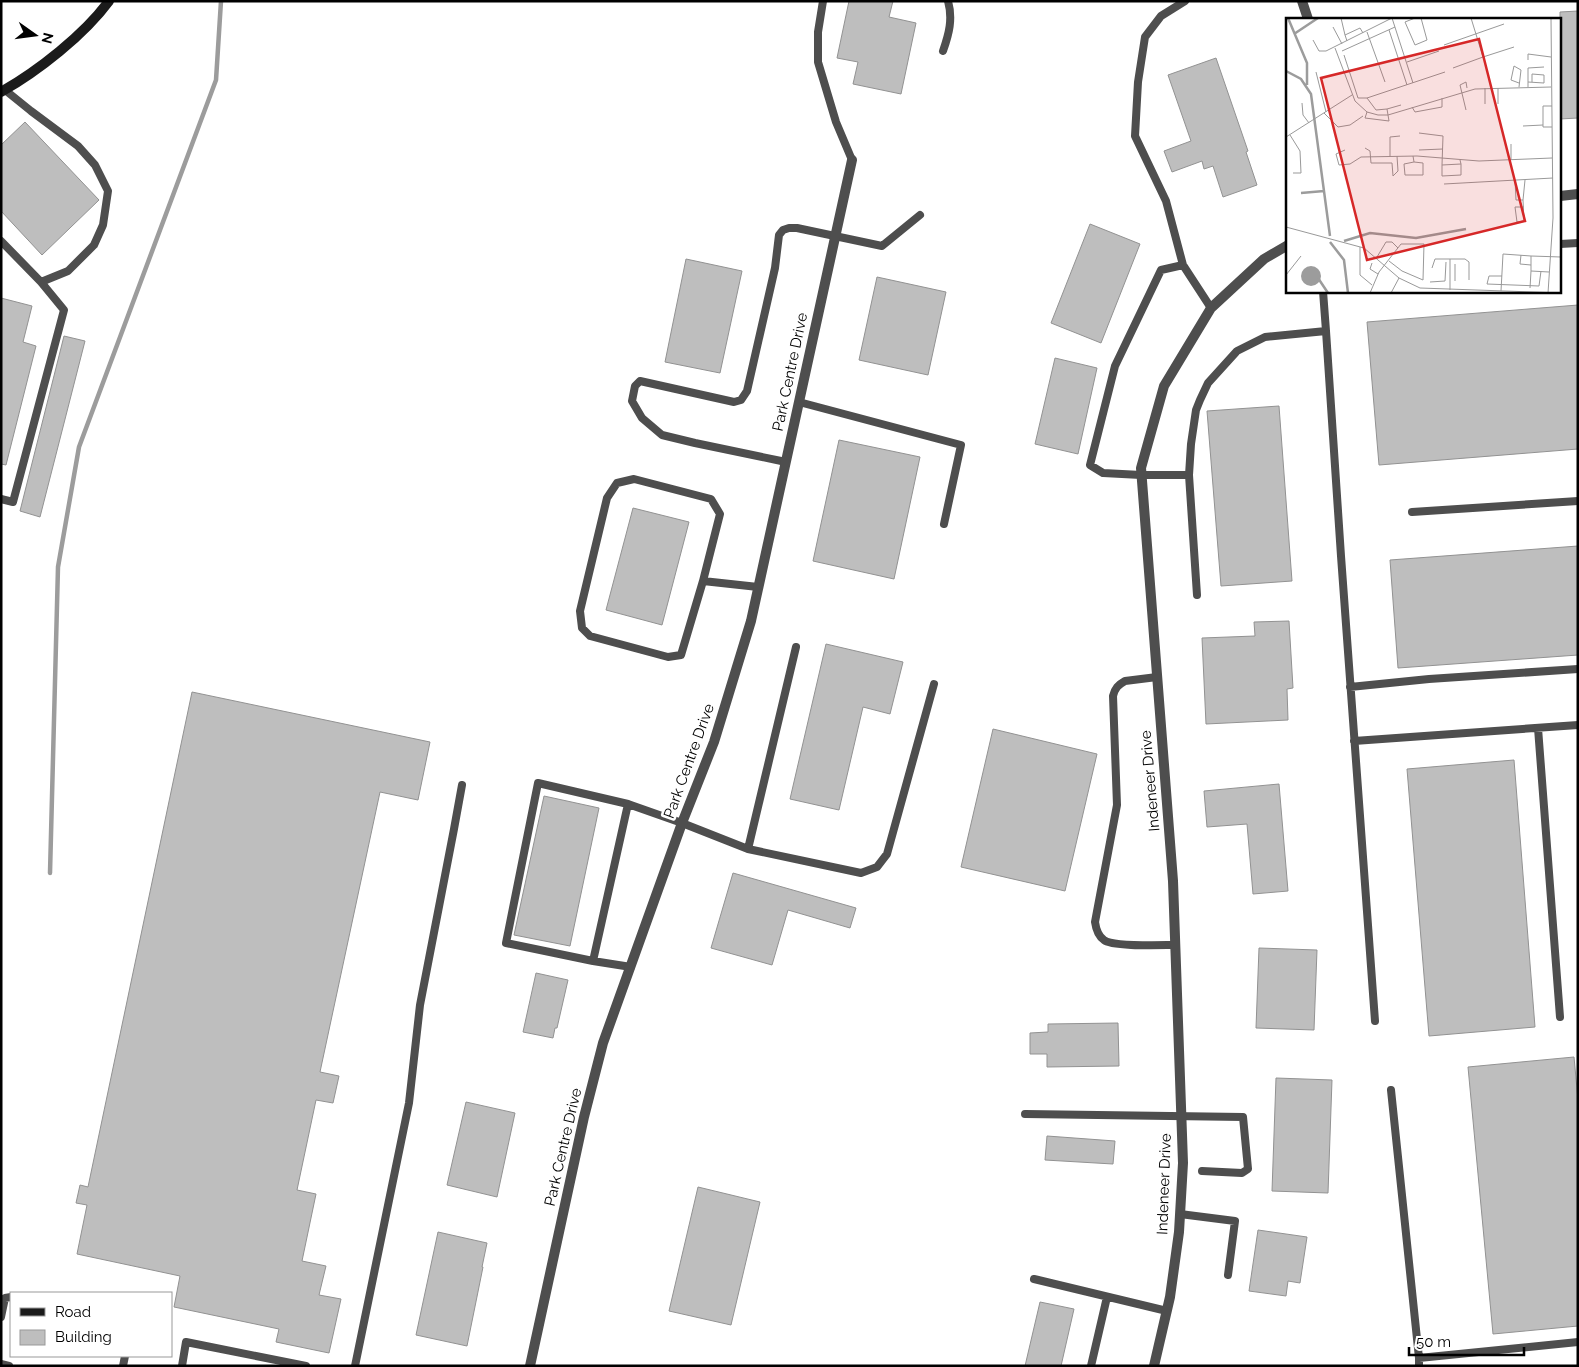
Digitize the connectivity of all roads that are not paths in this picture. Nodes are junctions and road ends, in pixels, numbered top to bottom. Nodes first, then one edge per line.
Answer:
1 (109, 1) edge
2 (823, 1) edge
3 (948, 1) edge
4 (1185, 1) edge
5 (1302, 1) edge
6 (1308, 18) edge
7 (943, 51) dead end
8 (3, 91) edge
9 (852, 160) joint
10 (1578, 194) edge
11 (1562, 196) edge
12 (920, 215) dead end
13 (835, 237) junction
14 (1, 240) edge
15 (1578, 243) edge
16 (1562, 244) edge
17 (1286, 246) edge
18 (1183, 265) junction
19 (41, 282) junction
20 (1323, 292) edge
21 (1211, 308) junction
22 (1326, 331) junction
23 (799, 402) junction
24 (786, 462) junction
25 (1141, 475) junction
26 (1189, 475) junction
27 (1, 499) edge
28 (1578, 501) edge
29 (1412, 512) dead end
30 (944, 524) dead end
31 (704, 581) junction
32 (758, 587) junction
33 (1197, 595) dead end
34 (796, 647) dead end
35 (1578, 669) edge
36 (1157, 677) junction
37 (934, 684) dead end
38 (1350, 687) junction
39 (1578, 725) edge
40 (1538, 728) junction
41 (1354, 741) junction
42 (462, 784) dead end
43 (628, 804) junction
44 (682, 823) junction
45 (748, 849) junction
46 (1175, 945) junction
47 (593, 960) junction
48 (631, 967) junction
49 (1560, 1017) dead end
50 (1375, 1020) dead end
51 (1391, 1090) dead end
52 (1024, 1114) dead end
53 (1181, 1116) junction
54 (1202, 1171) dead end
55 (1180, 1214) junction
56 (1228, 1275) dead end
57 (1034, 1279) dead end
58 (10, 1297) edge
59 (1107, 1297) junction
60 (1167, 1311) junction
61 (1, 1317) edge
62 (1578, 1342) edge
63 (1419, 1362) edge
64 (1, 1364) edge
65 (9, 1366) edge
66 (182, 1366) edge
67 (306, 1366) edge
68 (355, 1366) edge
69 (530, 1366) edge
70 (1090, 1366) edge
71 (1154, 1366) edge

1 - 8 street
2 - 9 lane
3 - 7 lane
4 - 18 lane
5 - 6 street
8 - 19 lane
9 - 13 street, Park Centre Drive
10 - 11 street
12 - 13 lane
13 - 23 street, Park Centre Drive
13 - 24 lane
14 - 19 lane
15 - 16 lane
17 - 21 street, Indeneer Drive
18 - 21 lane
18 - 25 lane
19 - 27 lane
20 - 22 lane
21 - 25 street, Indeneer Drive
22 - 26 lane
22 - 38 lane
23 - 24 street, Park Centre Drive
23 - 30 lane
24 - 32 street, Park Centre Drive
25 - 26 lane
25 - 36 street, Indeneer Drive
26 - 33 lane
28 - 29 lane
31 - 31 lane
31 - 32 lane
32 - 44 street, Park Centre Drive
34 - 45 lane
35 - 38 lane
36 - 46 street, Indeneer Drive
36 - 46 lane
37 - 45 lane
38 - 41 lane
39 - 40 lane
40 - 41 lane
40 - 49 lane
41 - 50 lane
42 - 68 lane
43 - 44 lane
43 - 47 lane
43 - 47 lane
44 - 45 lane
44 - 48 street, Park Centre Drive
46 - 53 street, Indeneer Drive
47 - 48 lane
48 - 69 street, Park Centre Drive
51 - 63 lane
52 - 53 lane
53 - 54 lane
53 - 55 street, Indeneer Drive
55 - 56 lane
55 - 60 street, Indeneer Drive
57 - 59 lane
58 - 61 lane
59 - 60 lane
59 - 70 lane
60 - 71 street, Indeneer Drive
62 - 63 lane
64 - 65 lane
66 - 67 lane

